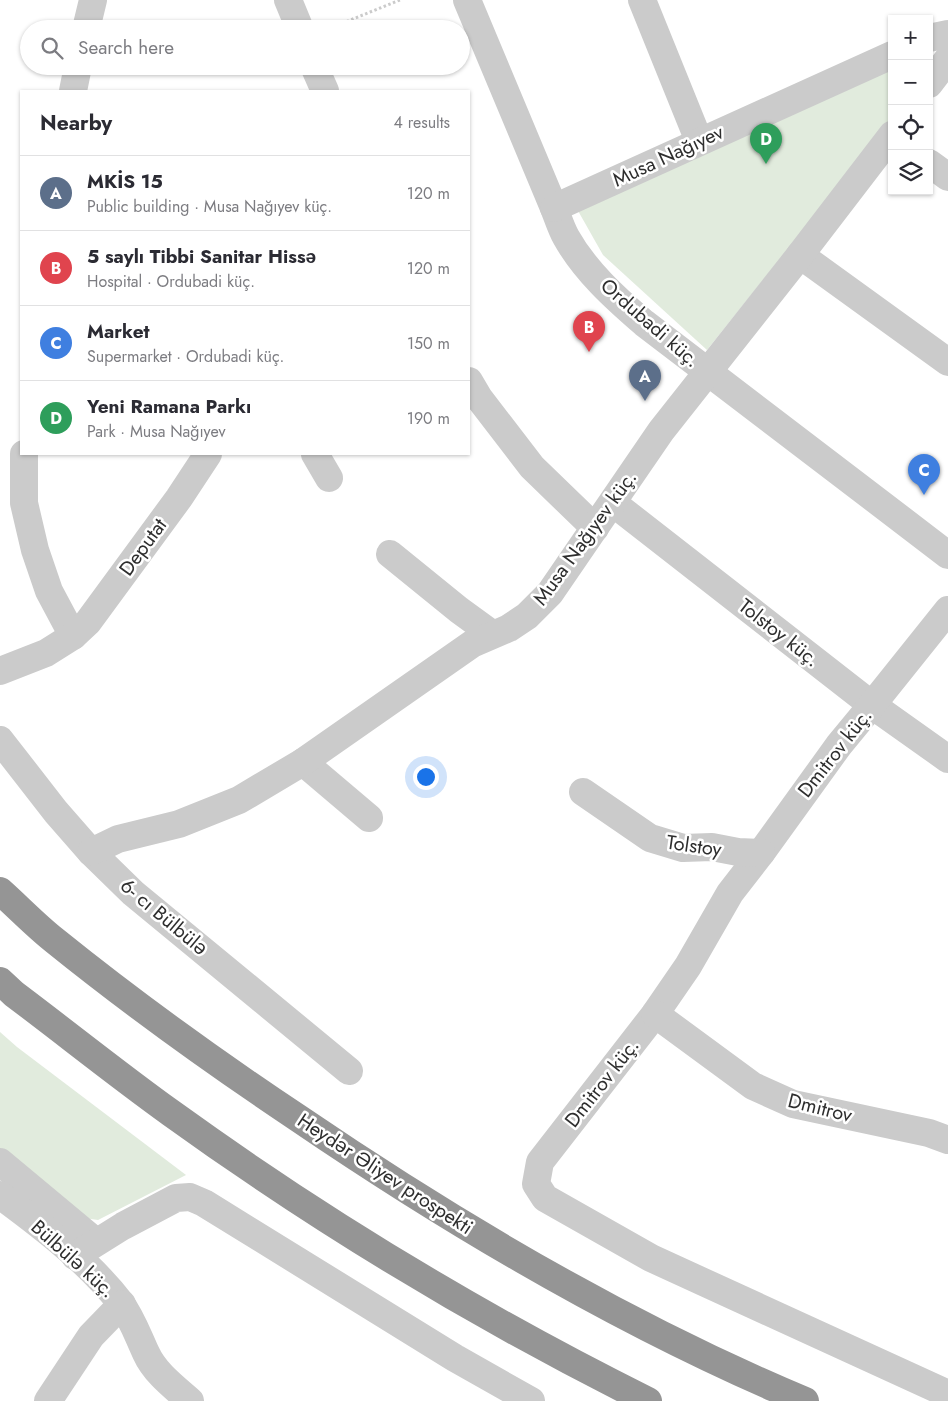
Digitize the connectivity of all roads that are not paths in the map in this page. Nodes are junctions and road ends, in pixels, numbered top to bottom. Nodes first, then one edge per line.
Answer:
1 (93, 0) edge
2 (288, 0) edge
3 (467, 0) edge
4 (642, 0) edge
5 (88, 20) edge
6 (296, 20) edge
7 (948, 34) edge
8 (933, 37) edge
9 (888, 57) edge
10 (948, 59) edge
11 (76, 75) edge
12 (318, 75) edge
13 (933, 79) edge
14 (73, 90) edge
15 (325, 90) edge
16 (888, 140) edge
17 (699, 141) junction
18 (933, 166) edge
19 (948, 177) edge
20 (554, 208) junction
21 (800, 255) junction
22 (948, 362) edge
23 (708, 372) junction
24 (470, 383) edge
25 (24, 455) edge
26 (207, 455) edge
27 (316, 455) edge
28 (329, 478) dead end
29 (613, 503) junction
30 (594, 528) junction
31 (390, 554) dead end
32 (948, 555) edge
33 (948, 610) edge
34 (492, 634) junction
35 (73, 636) junction
36 (0, 671) edge
37 (872, 706) junction
38 (0, 740) edge
39 (948, 759) edge
40 (303, 762) junction
41 (583, 792) dead end
42 (369, 818) dead end
43 (91, 852) junction
44 (761, 853) junction
45 (0, 892) edge
46 (0, 981) edge
47 (655, 1014) junction
48 (349, 1071) dead end
49 (948, 1140) edge
50 (0, 1162) edge
51 (1, 1197) edge
52 (86, 1249) junction
53 (122, 1304) junction
54 (948, 1394) edge
55 (48, 1401) edge
56 (190, 1401) edge
57 (531, 1401) edge
58 (648, 1401) edge
59 (804, 1401) edge

1 - 5 street
2 - 6 street
3 - 20 street, Ordubadi küç.
4 - 17 street
7 - 8 street
9 - 17 street, Musa Nağıyev
10 - 13 street
11 - 14 street
12 - 15 street
16 - 21 street, Musa Nağıyev küç.
17 - 20 street, Musa Nağıyev
18 - 19 street
20 - 23 street, Ordubadi küç.
21 - 22 street
21 - 23 street, Musa Nağıyev küç.
23 - 29 street, Musa Nağıyev küç.
23 - 32 street, Ordubadi küç.
24 - 30 street
25 - 35 street
26 - 35 street, Deputat
27 - 28 street
29 - 30 street, Musa Nağıyev küç.
29 - 37 street, Tolstoy küç.
30 - 34 street, Musa Nağıyev küç.
31 - 34 street
33 - 37 street, Dmitrov küç.
34 - 40 street, Musa Nağıyev küç.
35 - 36 street, Deputat
37 - 39 street, Tolstoy küç.
37 - 44 street, Dmitrov küç.
38 - 43 street, 6- cı Bülbülə
40 - 42 street
40 - 43 street, Musa Nağıyev küç.
41 - 44 street, Tolstoy
43 - 48 street, 6- cı Bülbülə
44 - 47 street, Dmitrov küç.
45 - 59 highway, Heydər Əliyev prospekti
46 - 58 highway
47 - 49 street, Dmitrov
47 - 54 street, Dmitrov küç.
50 - 52 street
51 - 52 street, Bülbülə küç.
52 - 53 street, Bülbülə küç.
52 - 57 street
53 - 55 street
53 - 56 street, Bülbülə küç.

